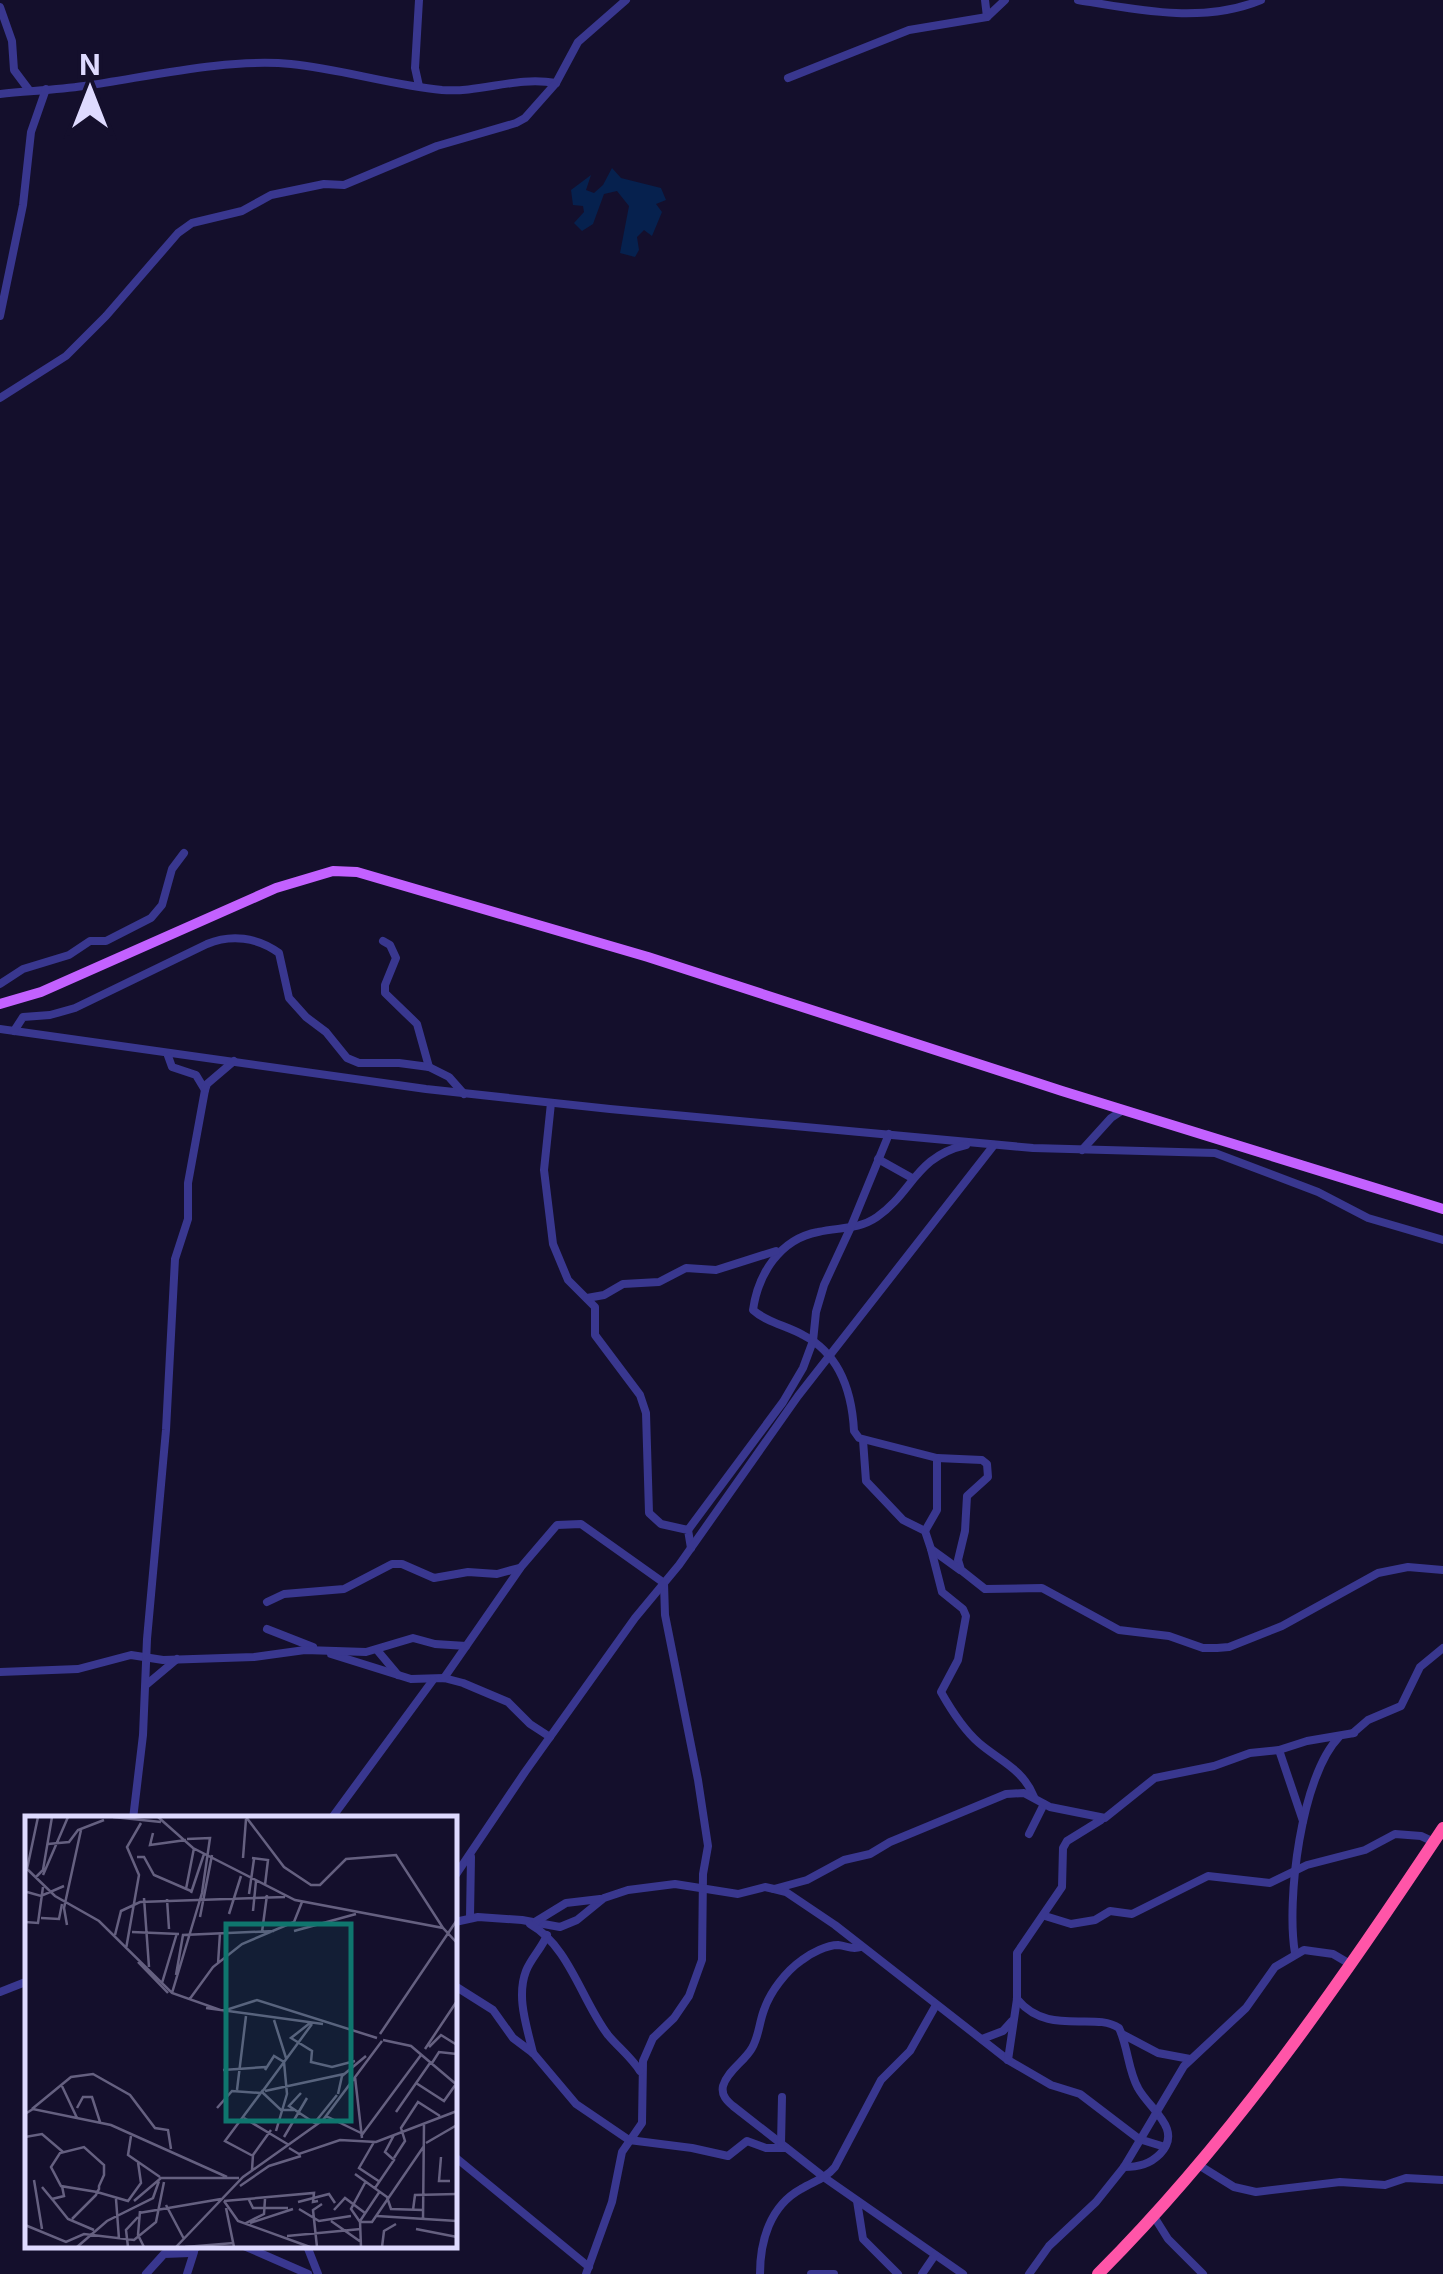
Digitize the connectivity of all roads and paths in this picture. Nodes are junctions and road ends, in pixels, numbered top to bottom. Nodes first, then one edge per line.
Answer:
1 (419, 0) edge
2 (626, 0) edge
3 (985, 0) edge
4 (1006, 0) edge
5 (1078, 0) edge
6 (1261, 0) edge
7 (1, 5) edge
8 (987, 16) junction
9 (788, 78) dead end
10 (556, 83) junction
11 (420, 86) junction
12 (46, 89) junction
13 (28, 90) junction
14 (0, 94) edge
15 (0, 316) edge
16 (0, 398) edge
17 (184, 853) dead end
18 (383, 941) dead end
19 (0, 984) edge
20 (0, 1004) edge
21 (0, 1029) edge
22 (14, 1031) junction
23 (167, 1053) junction
24 (234, 1061) junction
25 (429, 1067) junction
26 (205, 1090) junction
27 (464, 1094) junction
28 (551, 1102) junction
29 (1123, 1110) junction
30 (888, 1134) junction
31 (975, 1144) junction
32 (994, 1145) junction
33 (1082, 1150) junction
34 (878, 1160) junction
35 (912, 1178) junction
36 (1443, 1209) edge
37 (850, 1229) junction
38 (1443, 1240) edge
39 (779, 1251) junction
40 (587, 1298) junction
41 (812, 1341) junction
42 (829, 1357) junction
43 (863, 1440) junction
44 (937, 1458) junction
45 (688, 1530) junction
46 (925, 1531) junction
47 (691, 1548) junction
48 (931, 1549) junction
49 (521, 1567) junction
50 (961, 1570) junction
51 (1443, 1570) edge
52 (664, 1584) junction
53 (267, 1602) dead end
54 (268, 1629) dead end
55 (466, 1646) junction
56 (1443, 1648) edge
57 (319, 1650) junction
58 (377, 1650) junction
59 (146, 1656) junction
60 (179, 1658) junction
61 (0, 1672) edge
62 (398, 1675) junction
63 (444, 1678) junction
64 (433, 1680) junction
65 (146, 1685) junction
66 (1354, 1733) junction
67 (550, 1737) junction
68 (1279, 1750) junction
69 (1034, 1797) junction
70 (1044, 1804) junction
71 (134, 1816) edge
72 (333, 1816) edge
73 (1105, 1818) junction
74 (1303, 1822) junction
75 (1443, 1828) edge
76 (1030, 1834) dead end
77 (1434, 1842) junction
78 (471, 1853) junction
79 (1296, 1870) junction
80 (458, 1872) edge
81 (704, 1889) junction
82 (774, 1889) junction
83 (604, 1898) junction
84 (1045, 1916) junction
85 (470, 1918) junction
86 (522, 1920) junction
87 (458, 1921) edge
88 (536, 1922) junction
89 (549, 1931) junction
90 (861, 1946) junction
91 (1295, 1953) junction
92 (1350, 1964) junction
93 (25, 1982) edge
94 (458, 1988) edge
95 (0, 1992) edge
96 (1017, 1999) junction
97 (936, 2005) junction
98 (1027, 2010) junction
99 (1014, 2016) junction
100 (1122, 2034) junction
101 (982, 2039) junction
102 (532, 2053) junction
103 (1190, 2059) junction
104 (1008, 2060) junction
105 (641, 2072) junction
106 (782, 2097) dead end
107 (1158, 2112) junction
108 (1139, 2139) junction
109 (629, 2140) junction
110 (784, 2146) junction
111 (1166, 2147) junction
112 (458, 2160) edge
113 (1197, 2164) junction
114 (1124, 2167) junction
115 (825, 2178) junction
116 (1443, 2180) edge
117 (857, 2201) junction
118 (1153, 2215) junction
119 (196, 2249) edge
120 (252, 2249) edge
121 (308, 2249) edge
122 (935, 2255) junction
123 (587, 2270) edge
124 (146, 2274) edge
125 (187, 2274) edge
126 (308, 2274) edge
127 (318, 2274) edge
128 (760, 2274) edge
129 (810, 2274) edge
130 (834, 2274) edge
131 (898, 2274) edge
132 (922, 2274) edge
133 (963, 2274) edge
134 (1029, 2274) edge
135 (1098, 2274) edge
136 (1204, 2274) edge

1 - 11 street
2 - 10 street
3 - 8 street
4 - 8 street
5 - 6 street
7 - 13 street
8 - 9 street
10 - 11 street
10 - 16 street
11 - 12 street
12 - 13 street
12 - 15 street
13 - 14 street
17 - 19 street
18 - 25 street
20 - 29 main road
21 - 22 street
22 - 23 street
22 - 25 street
23 - 24 street
23 - 26 street
24 - 26 street
24 - 27 street
25 - 27 street
26 - 59 street
27 - 28 street
28 - 30 street
28 - 40 street
29 - 33 street
29 - 36 main road
30 - 31 street
30 - 34 street
31 - 32 street
31 - 35 street
32 - 33 street
32 - 42 street
33 - 38 street
34 - 35 street
34 - 37 street
35 - 37 street
37 - 39 street
37 - 41 street
39 - 40 street
39 - 41 street
40 - 45 street
41 - 42 street
41 - 45 street
42 - 43 street
42 - 47 street
43 - 44 street
43 - 46 street
44 - 46 street
44 - 50 street
45 - 47 street
46 - 48 street
47 - 52 street
48 - 50 street
48 - 69 street
49 - 52 street
49 - 53 street
49 - 55 street
50 - 51 street
52 - 67 street
52 - 81 street
54 - 57 street
55 - 58 street
55 - 63 street
56 - 66 street
57 - 58 street
57 - 60 street
57 - 62 street
58 - 62 street
59 - 60 street
59 - 61 street
59 - 65 street
60 - 65 street
62 - 64 street
63 - 64 street
63 - 67 street
64 - 72 street
65 - 71 street
66 - 68 street
66 - 74 street
67 - 78 street
68 - 73 street
68 - 74 street
69 - 70 street
69 - 82 street
70 - 73 street
70 - 76 street
73 - 84 street
74 - 79 street
75 - 77 highway
77 - 79 street
77 - 92 highway
78 - 80 street
78 - 85 street
79 - 84 street
79 - 91 street
81 - 82 street
81 - 83 street
81 - 105 street
82 - 90 street
83 - 88 street
83 - 89 street
84 - 96 street
85 - 86 street
85 - 87 street
86 - 88 street
86 - 89 street
88 - 89 street
89 - 102 street
89 - 105 street
90 - 97 street
90 - 110 street
91 - 92 street
91 - 103 street
92 - 113 highway
93 - 95 street
94 - 102 street
96 - 98 street
96 - 99 street
97 - 101 street
97 - 115 street
98 - 99 street
98 - 100 street
99 - 101 street
99 - 104 street
100 - 103 street
100 - 107 street
101 - 104 street
102 - 109 street
103 - 107 street
104 - 108 street
105 - 109 street
106 - 110 street
107 - 108 street
107 - 111 street
108 - 111 street
108 - 114 street
109 - 110 street
109 - 123 street
110 - 115 street
111 - 114 street
112 - 123 street
113 - 116 street
113 - 118 highway
114 - 134 street
115 - 117 street
115 - 128 street
117 - 122 street
117 - 131 street
118 - 135 highway
118 - 136 street
119 - 124 street
119 - 125 street
120 - 126 street
121 - 127 street
122 - 132 street
122 - 133 street
129 - 130 street

